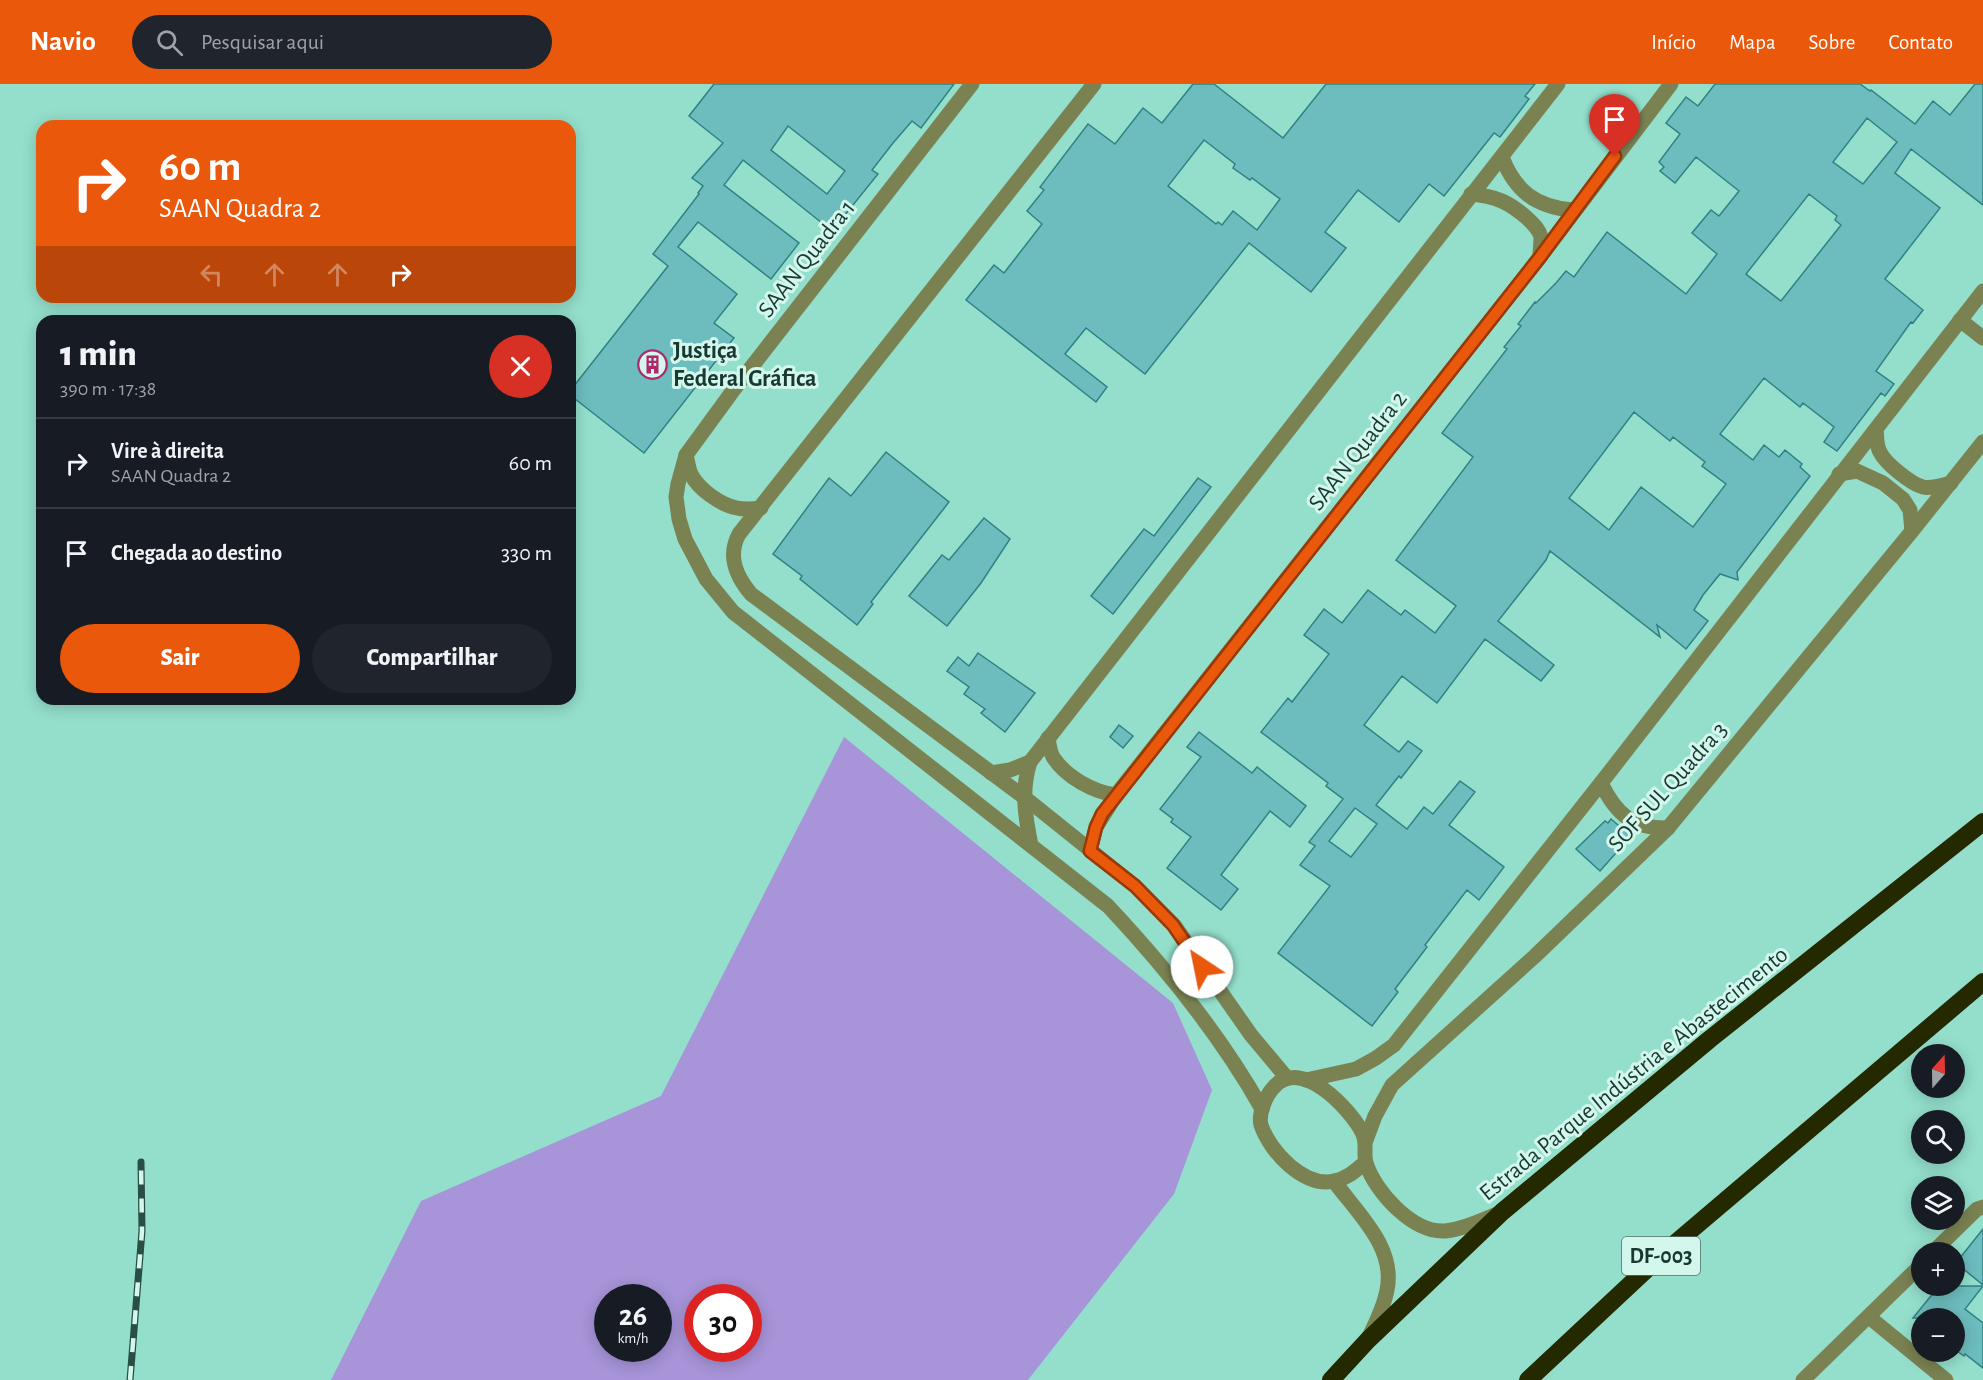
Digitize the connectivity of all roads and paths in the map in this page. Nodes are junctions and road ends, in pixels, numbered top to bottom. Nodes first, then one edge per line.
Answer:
1 (972, 84) edge
2 (1094, 84) edge
3 (1558, 84) edge
4 (1671, 84) edge
5 (1502, 157) junction
6 (1471, 194) junction
7 (1573, 210) junction
8 (1540, 257) junction
9 (1983, 291) edge
10 (1960, 320) junction
11 (1983, 338) edge
12 (1876, 429) junction
13 (1983, 442) edge
14 (686, 455) junction
15 (1839, 474) junction
16 (1951, 483) junction
17 (761, 508) junction
18 (1912, 531) junction
19 (1048, 738) junction
20 (1030, 762) junction
21 (991, 773) junction
22 (1601, 783) junction
23 (1116, 795) junction
24 (1024, 797) junction
25 (1983, 822) edge
26 (1668, 828) junction
27 (1031, 845) junction
28 (1090, 851) junction
29 (1983, 982) edge
30 (1287, 1078) junction
31 (1306, 1080) junction
32 (1262, 1109) junction
33 (1366, 1140) junction
34 (1366, 1162) junction
35 (1334, 1181) junction
36 (1983, 1207) edge
37 (1502, 1212) junction
38 (1943, 1242) edge
39 (1911, 1275) edge
40 (1869, 1317) junction
41 (1368, 1340) junction
42 (1331, 1380) edge
43 (1528, 1380) edge
44 (1803, 1380) edge
45 (1946, 1380) edge

1 - 14 street, SAAN Quadra 1
2 - 17 street
3 - 5 street
4 - 7 street, SAAN Quadra 2
5 - 6 street
5 - 7 street
6 - 8 street
6 - 19 street
7 - 8 street, SAAN Quadra 2
8 - 23 street, SAAN Quadra 2
9 - 10 street
10 - 11 street
10 - 12 street
12 - 15 street
12 - 16 street
13 - 16 street, SOF SUL Quadra 3
14 - 17 street
14 - 27 street, SAAN Quadra 1
15 - 18 street
15 - 22 street
16 - 18 street, SOF SUL Quadra 3
17 - 21 street
18 - 26 street, SOF SUL Quadra 3
19 - 20 street
19 - 23 street
20 - 21 street
20 - 24 street
21 - 24 street
22 - 26 street
22 - 31 street
23 - 28 street, SAAN Quadra 2
24 - 27 street
24 - 28 street
25 - 37 highway, Estrada Parque Indústria e Abastecimento
26 - 33 street, SOF SUL Quadra 3
27 - 32 street, SAAN Quadra 1
28 - 30 street
29 - 43 highway, DF-003
30 - 31 street
30 - 32 street
31 - 33 street
32 - 35 street
33 - 34 street
34 - 35 street
34 - 37 street
35 - 41 street
36 - 38 street
37 - 41 highway, Estrada Parque Indústria e Abastecimento
39 - 40 street
40 - 44 street
40 - 45 street
41 - 42 highway, Estrada Parque Indústria e Abastecimento

